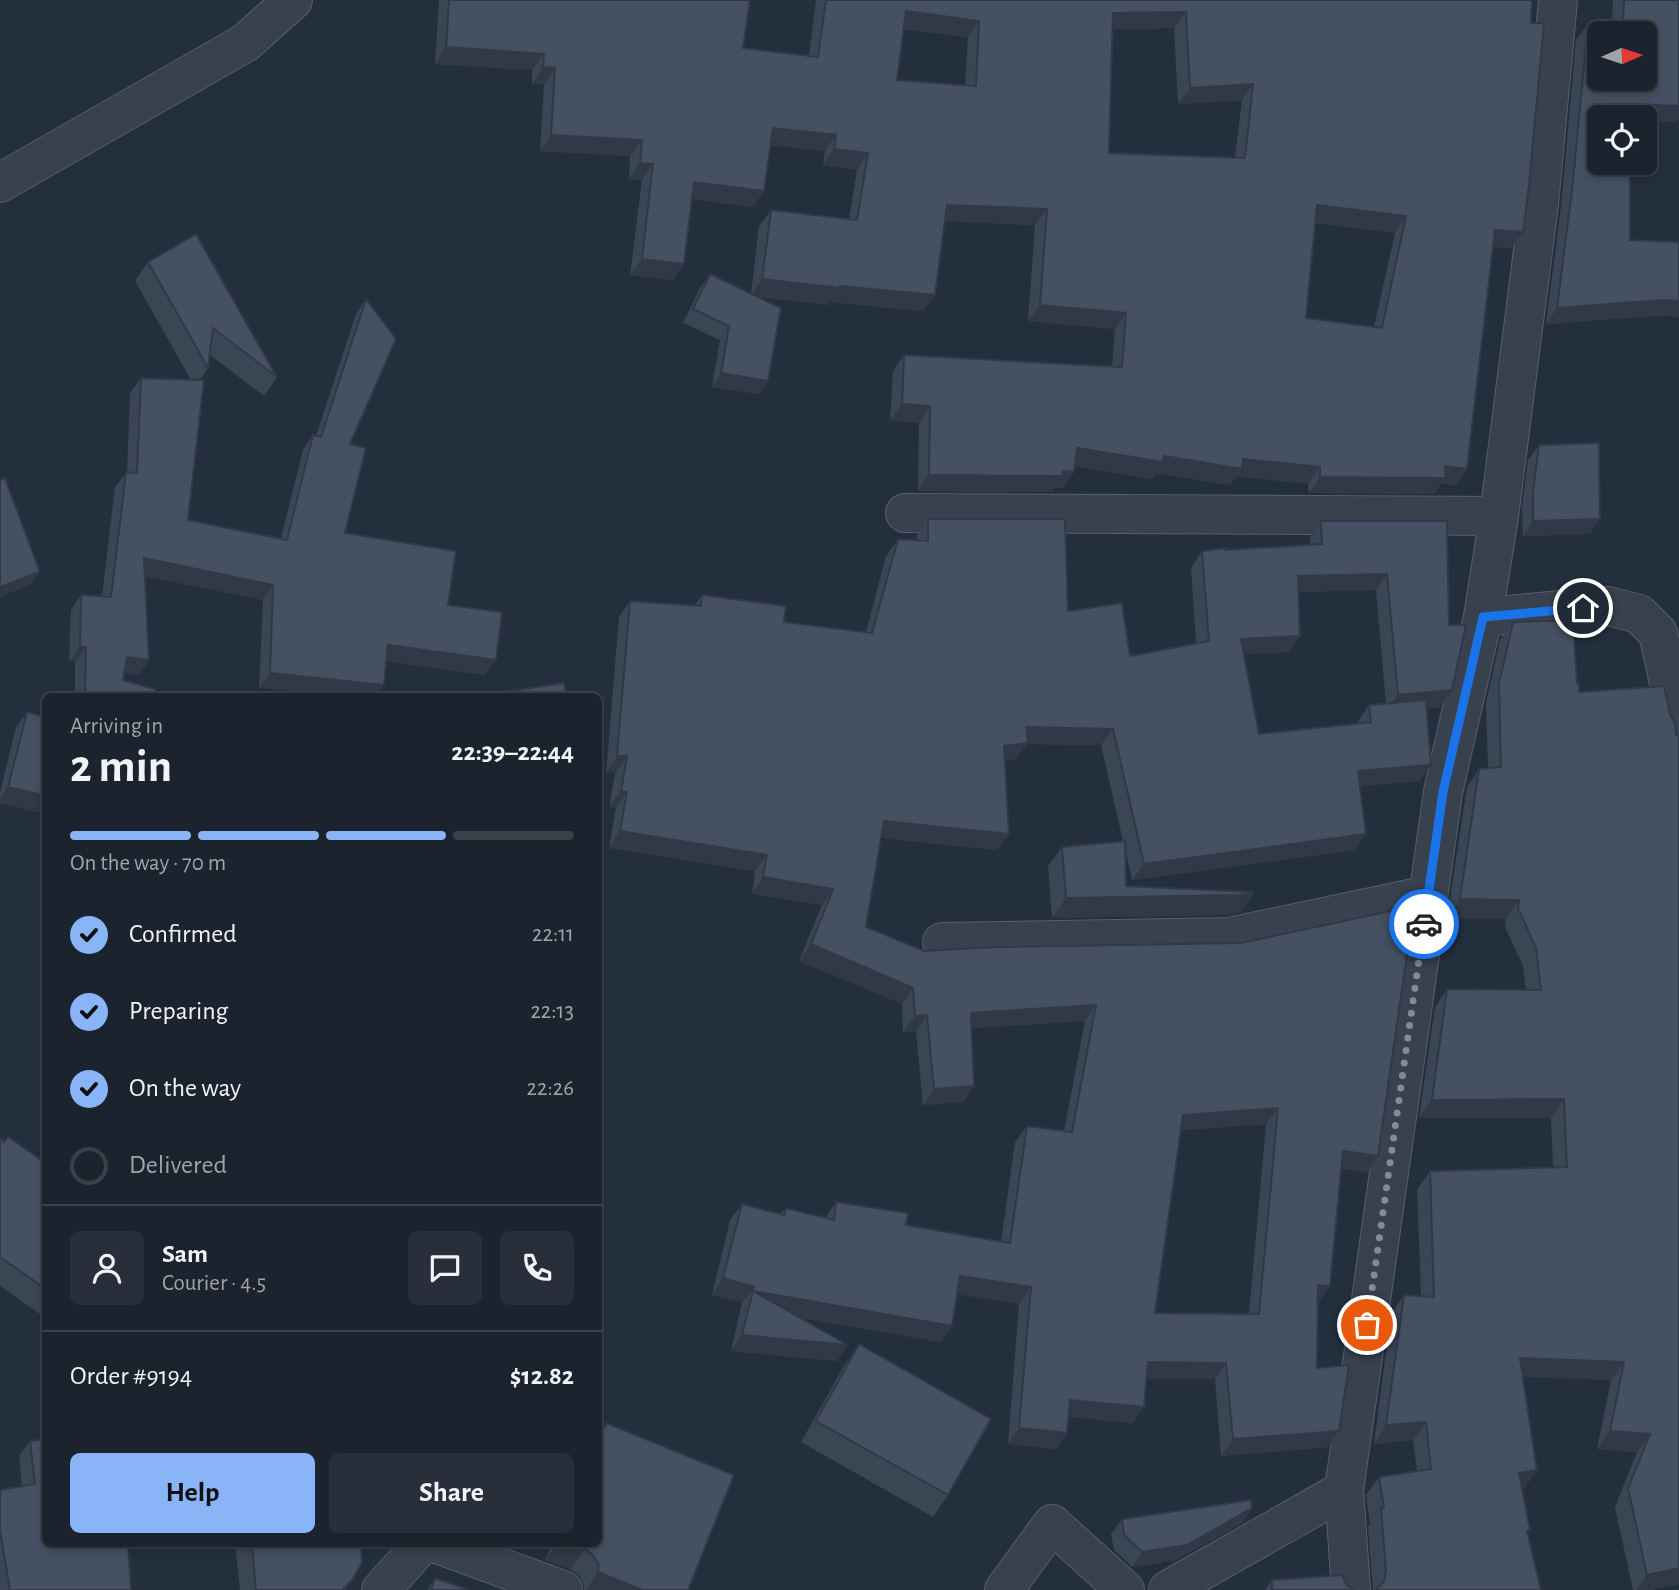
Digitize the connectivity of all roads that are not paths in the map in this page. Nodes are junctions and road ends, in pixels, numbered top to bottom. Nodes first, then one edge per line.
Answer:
1 (293, 0) edge
2 (1558, 0) edge
3 (0, 183) edge
4 (905, 513) dead end
5 (1499, 516) junction
6 (1483, 617) junction
7 (1679, 728) edge
8 (1428, 895) junction
9 (942, 942) dead end
10 (1344, 1490) junction
11 (419, 1547) edge
12 (445, 1547) edge
13 (381, 1590) edge
14 (564, 1590) edge
15 (1004, 1590) edge
16 (1125, 1590) edge
17 (1168, 1590) edge
18 (1351, 1590) edge

1 - 3 street
2 - 5 street
4 - 5 street
5 - 6 street
6 - 7 street
6 - 8 street
8 - 9 street
8 - 10 street
10 - 17 street
10 - 18 street
11 - 13 street
12 - 14 street
15 - 16 street

